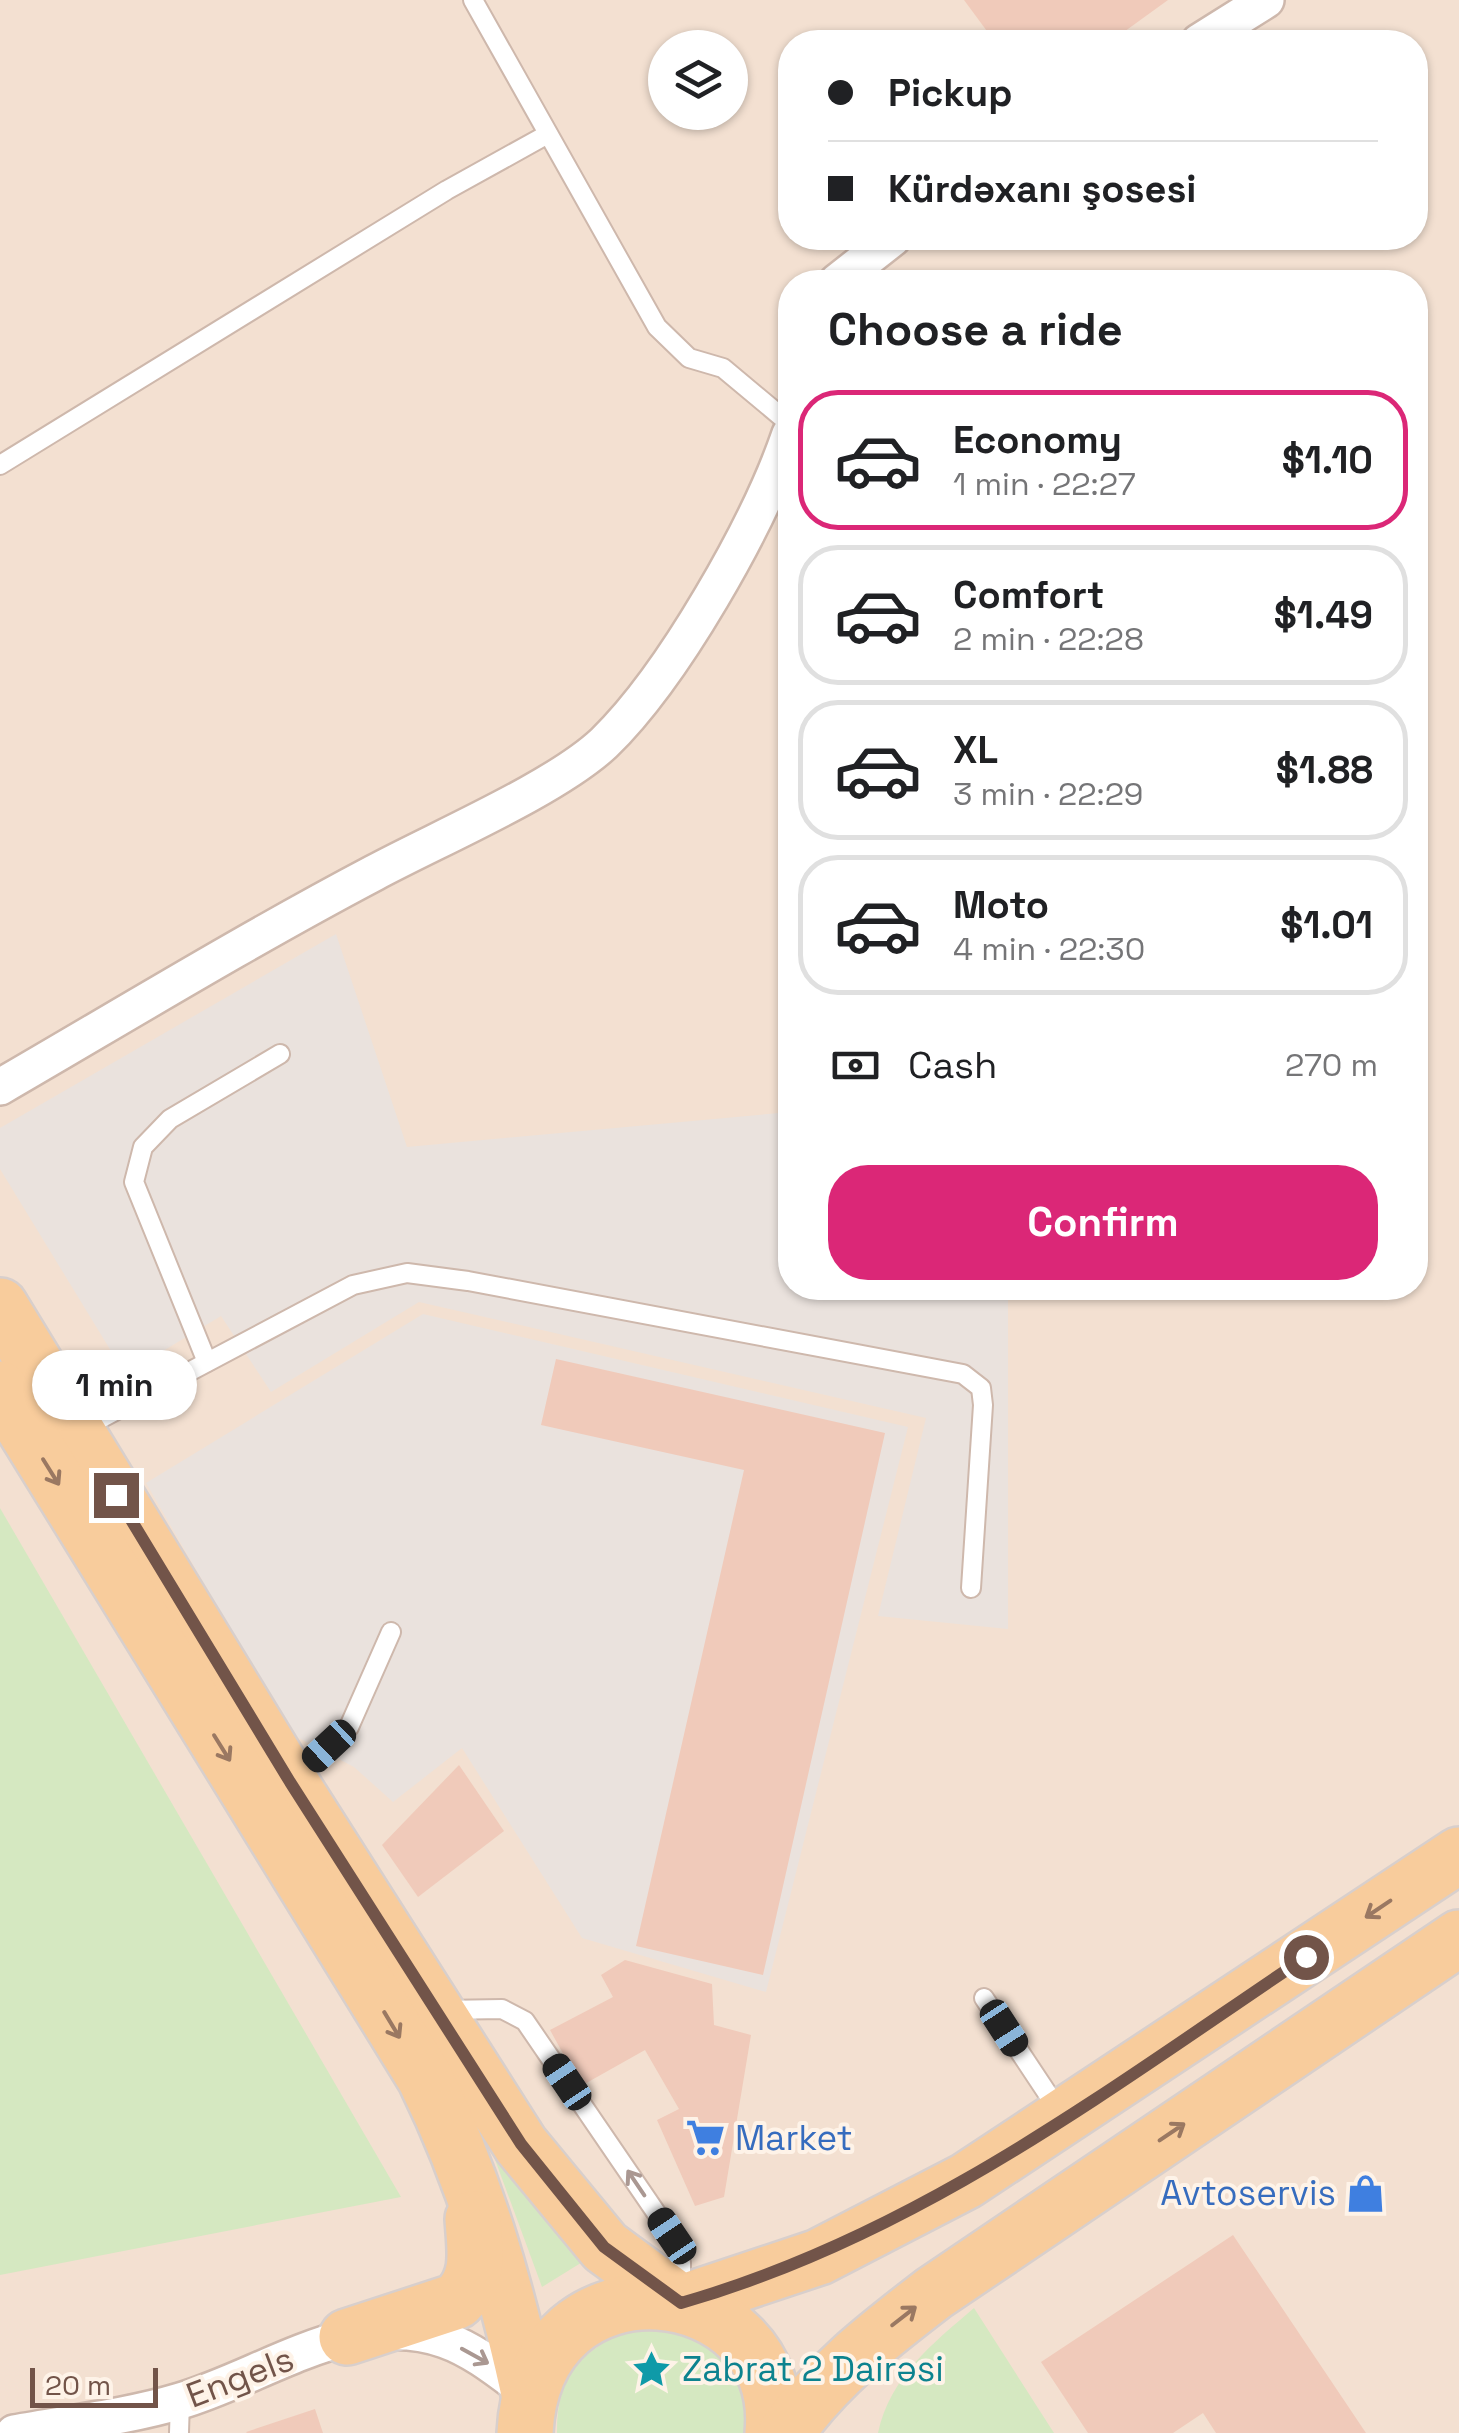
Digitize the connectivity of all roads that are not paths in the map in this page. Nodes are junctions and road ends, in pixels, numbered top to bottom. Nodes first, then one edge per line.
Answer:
1 (473, 0) edge
2 (1266, 0) edge
3 (1218, 30) edge
4 (548, 134) junction
5 (877, 250) edge
6 (852, 270) edge
7 (778, 414) edge
8 (0, 466) edge
9 (777, 497) edge
10 (280, 1054) dead end
11 (0, 1086) edge
12 (0, 1306) edge
13 (208, 1362) junction
14 (0, 1388) edge
15 (78, 1431) junction
16 (972, 1588) dead end
17 (392, 1632) dead end
18 (290, 1782) junction
19 (1459, 1855) edge
20 (1459, 1938) edge
21 (984, 1998) dead end
22 (437, 2010) junction
23 (1064, 2118) junction
24 (472, 2182) junction
25 (681, 2303) junction
26 (347, 2337) junction
27 (527, 2413) edge
28 (180, 2417) edge
29 (14, 2433) edge
30 (773, 2433) edge
31 (786, 2433) edge

1 - 4 lane
2 - 3 street
4 - 7 lane
4 - 8 lane
5 - 6 street
9 - 11 street
10 - 13 lane
12 - 15 main road
13 - 15 lane
13 - 16 lane
14 -> 24 main road
15 - 18 main road
17 - 18 lane
18 - 22 main road
19 -> 23 main road
31 -> 20 main road
21 - 23 lane
22 - 25 main road
25 -> 22 lane
23 - 25 main road
24 - 26 main road
24 - 27 main road
25 - 27 main road
25 - 30 main road
26 -> 27 street, Engels
26 - 28 street, Engels
28 - 29 street, Engels

